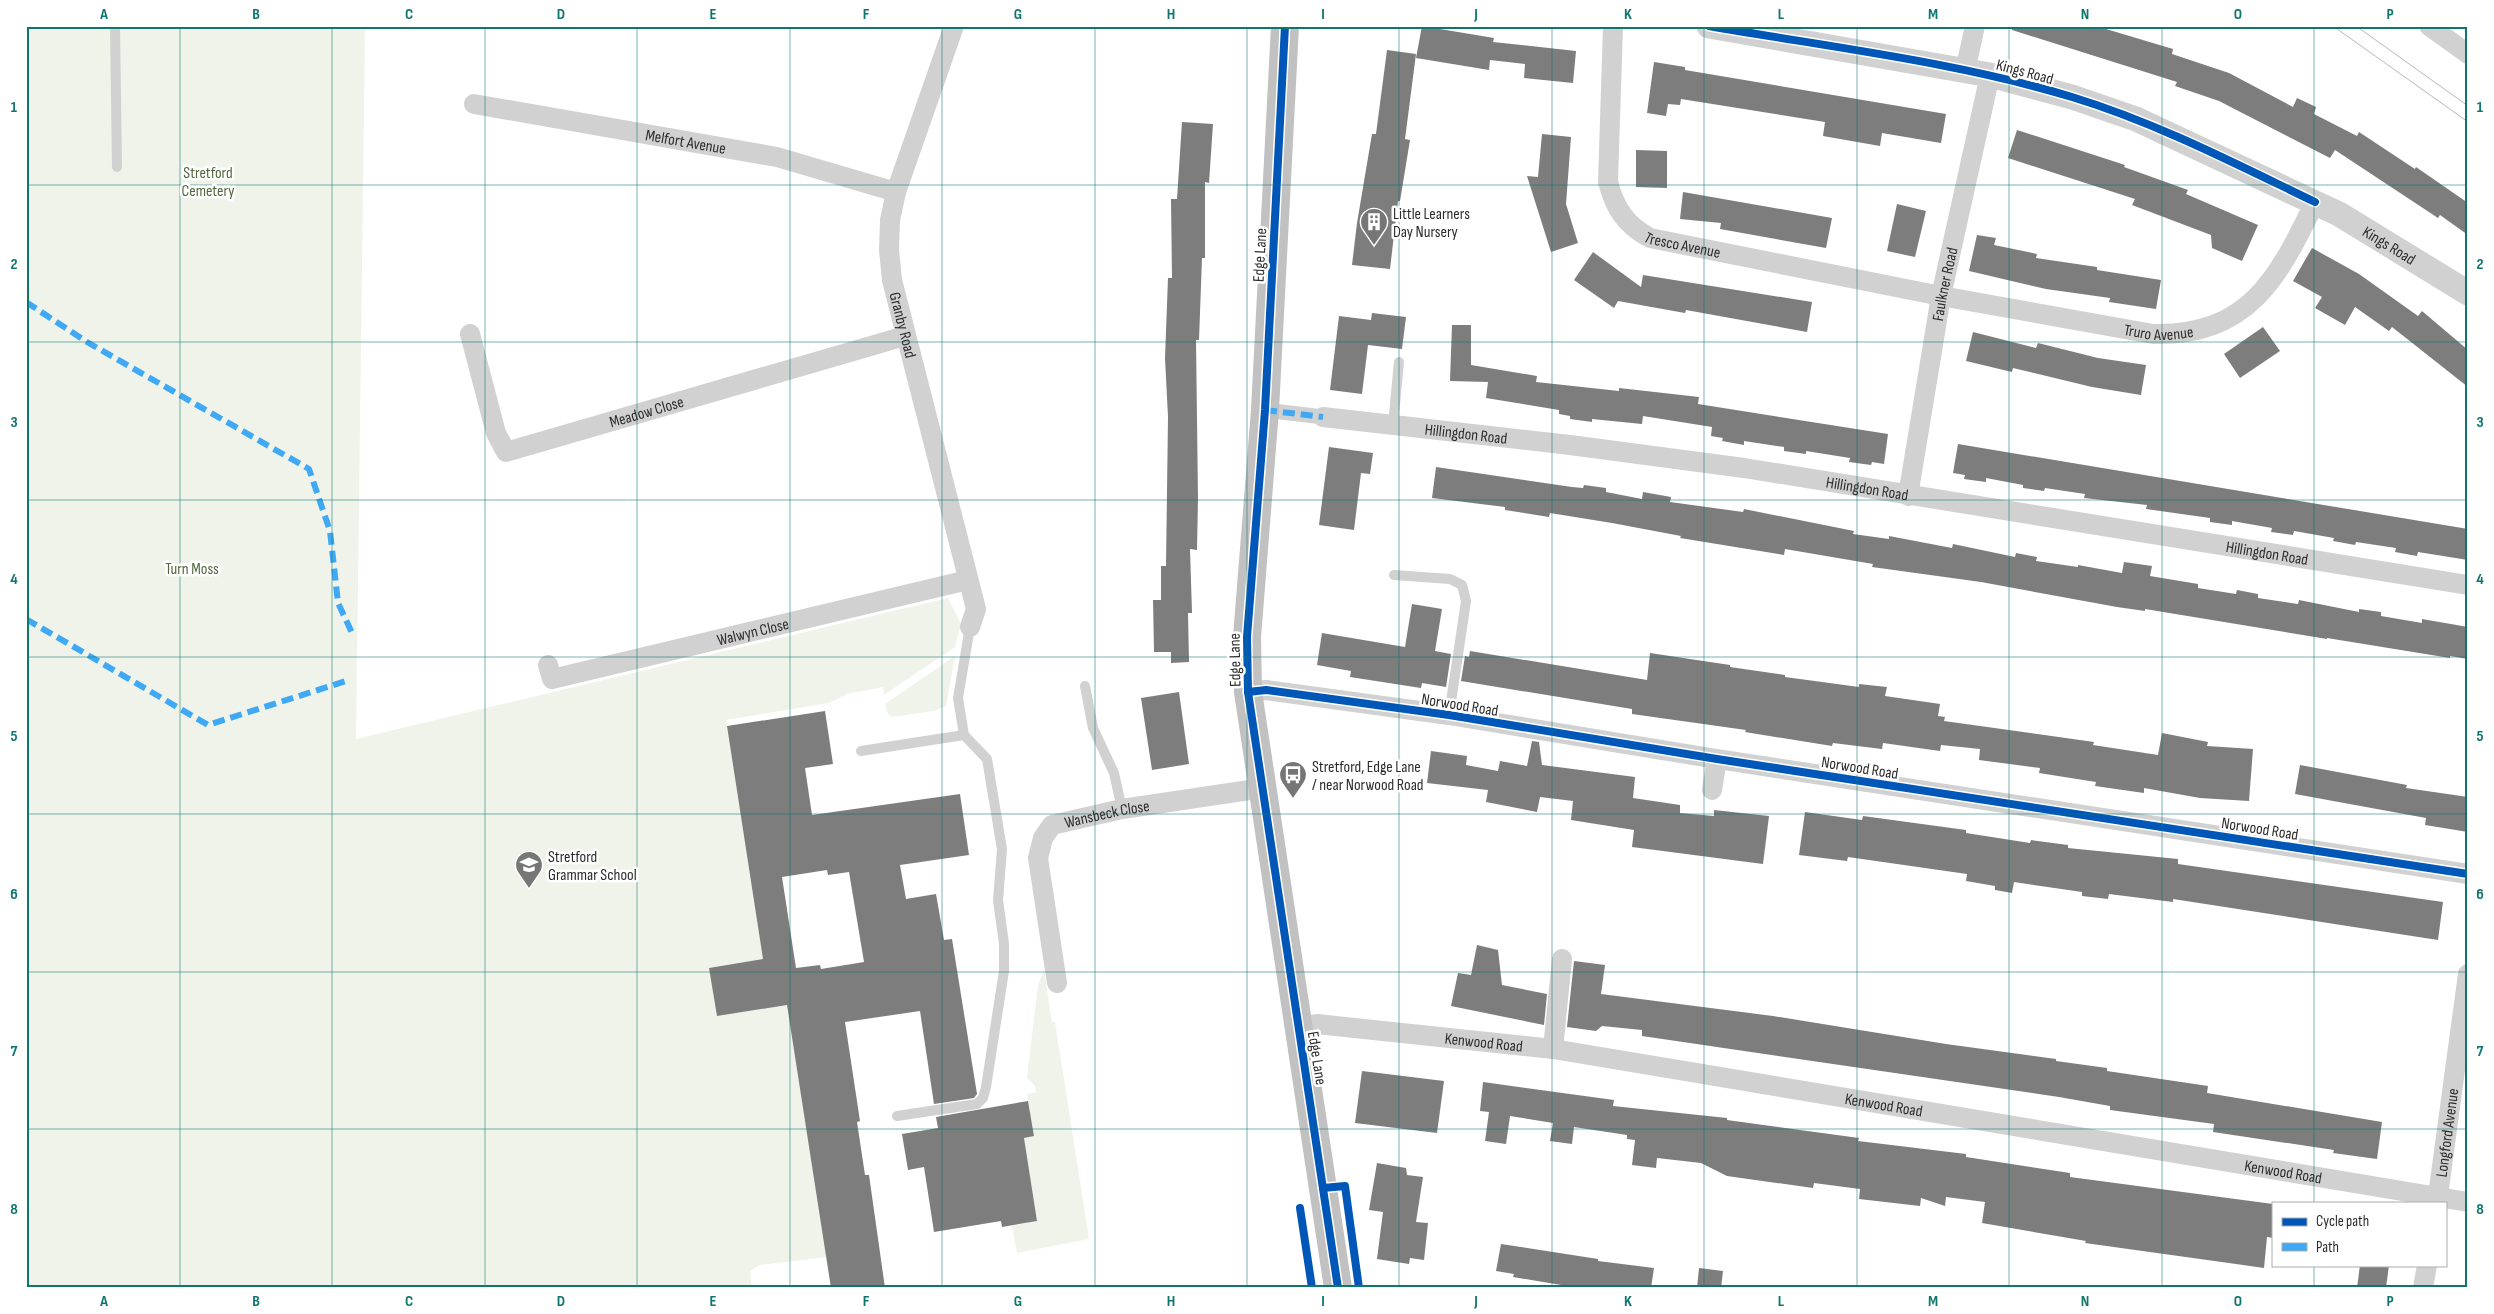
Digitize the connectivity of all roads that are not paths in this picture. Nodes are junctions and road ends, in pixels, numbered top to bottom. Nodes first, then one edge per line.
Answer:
1 (115, 26) edge
2 (954, 26) edge
3 (1285, 26) edge
4 (1613, 26) edge
5 (1974, 26) edge
6 (2429, 26) edge
7 (1724, 27) edge
8 (2468, 54) edge
9 (1965, 71) junction
10 (1990, 75) junction
11 (474, 104) dead end
12 (117, 167) dead end
13 (896, 192) junction
14 (2315, 202) junction
15 (2468, 293) edge
16 (1941, 296) junction
17 (470, 334) dead end
18 (905, 336) junction
19 (1399, 362) dead end
20 (1265, 410) junction
21 (1323, 417) joint
22 (1393, 425) junction
23 (1908, 496) junction
24 (1394, 575) dead end
25 (968, 580) junction
26 (2468, 585) edge
27 (970, 627) joint
28 (548, 666) dead end
29 (1085, 686) dead end
30 (1248, 692) junction
31 (1449, 715) junction
32 (964, 735) junction
33 (861, 751) dead end
34 (1717, 759) junction
35 (1263, 788) junction
36 (1712, 790) dead end
37 (1122, 809) junction
38 (2468, 874) edge
39 (1562, 959) dead end
40 (2468, 974) edge
41 (1057, 984) dead end
42 (1299, 1026) junction
43 (1553, 1049) junction
44 (898, 1116) dead end
45 (2437, 1200) edge
46 (2468, 1202) edge
47 (2427, 1266) edge
48 (1338, 1288) edge
49 (2423, 1288) edge

1 - 12 lane
2 - 13 street, Granby Road
3 - 20 highway, Edge Lane
4 - 16 street, Tresco Avenue
5 - 9 street
6 - 8 street
7 - 9 street, Kings Road
9 - 10 street, Kings Road
10 - 14 street, Kings Road
10 - 16 street, Faulkner Road
11 - 13 street, Melfort Avenue
13 - 18 street, Granby Road
14 - 15 street, Kings Road
14 - 16 street, Truro Avenue
16 - 23 street, Faulkner Road
17 - 18 street, Meadow Close
18 - 25 street, Granby Road
19 - 22 lane
20 - 21 street, Hillingdon Road
20 - 30 highway, Edge Lane
21 - 22 street, Hillingdon Road
22 - 23 street, Hillingdon Road
23 - 26 street, Hillingdon Road
24 - 31 lane
25 - 27 street, Granby Road
25 - 28 street, Walwyn Close
27 - 32 lane
29 - 37 lane
30 - 31 street, Norwood Road
30 - 35 highway, Edge Lane
31 - 34 street, Norwood Road
32 - 33 lane
32 - 44 lane
34 - 36 street
34 - 38 street, Norwood Road
35 - 37 street, Wansbeck Close
35 - 42 highway, Edge Lane
37 - 41 street, Wansbeck Close
39 - 43 street
40 - 45 street, Longford Avenue
42 - 43 street, Kenwood Road
42 - 48 highway, Edge Lane
43 - 45 street, Kenwood Road
45 - 46 street, Kenwood Road
47 - 49 street

